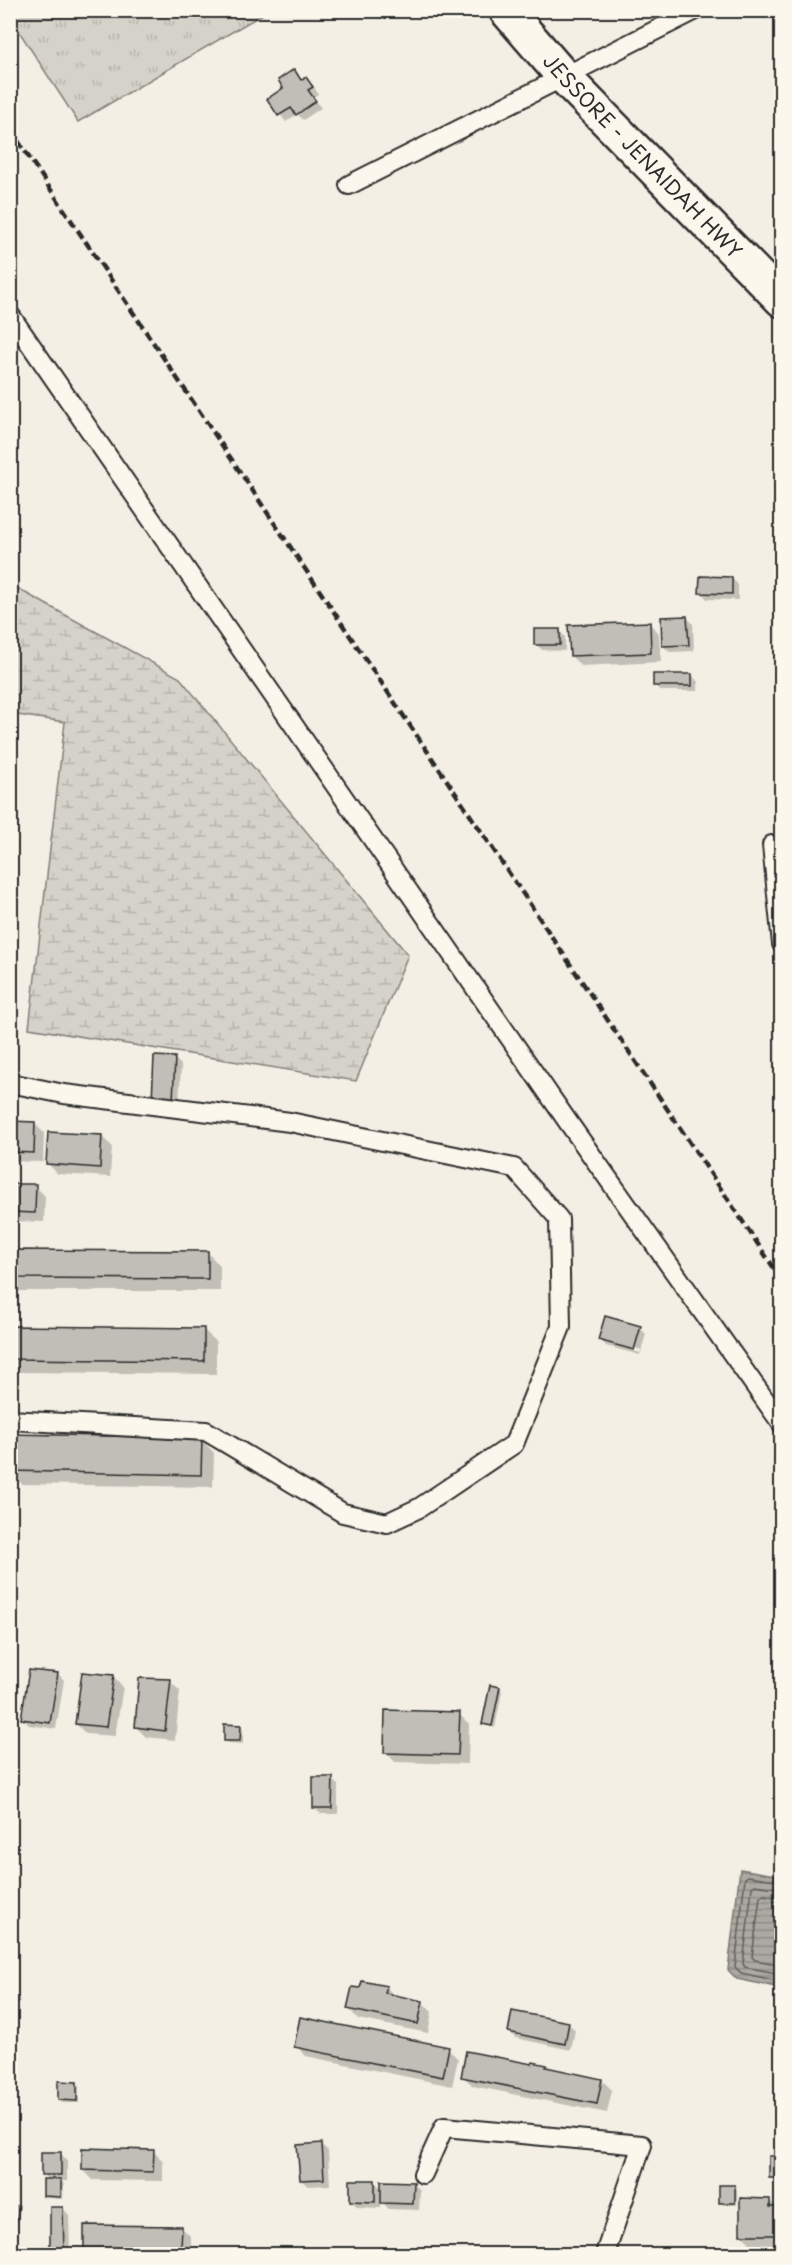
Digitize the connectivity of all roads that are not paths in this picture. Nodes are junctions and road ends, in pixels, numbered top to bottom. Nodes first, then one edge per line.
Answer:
1 (506, 10) edge
2 (696, 10) edge
3 (564, 77) junction
4 (349, 185) dead end
5 (782, 300) edge
6 (10, 315) edge
7 (772, 845) dead end
8 (782, 944) edge
9 (10, 1083) edge
10 (10, 1420) edge
11 (782, 1424) edge
12 (423, 2174) dead end
13 (605, 2254) edge

1 - 3 highway, JESSORE - JENAIDAH HWY
2 - 3 street
3 - 4 street
3 - 5 highway, JESSORE - JENAIDAH HWY
6 - 11 street
7 - 8 street
9 - 10 street
12 - 13 street

